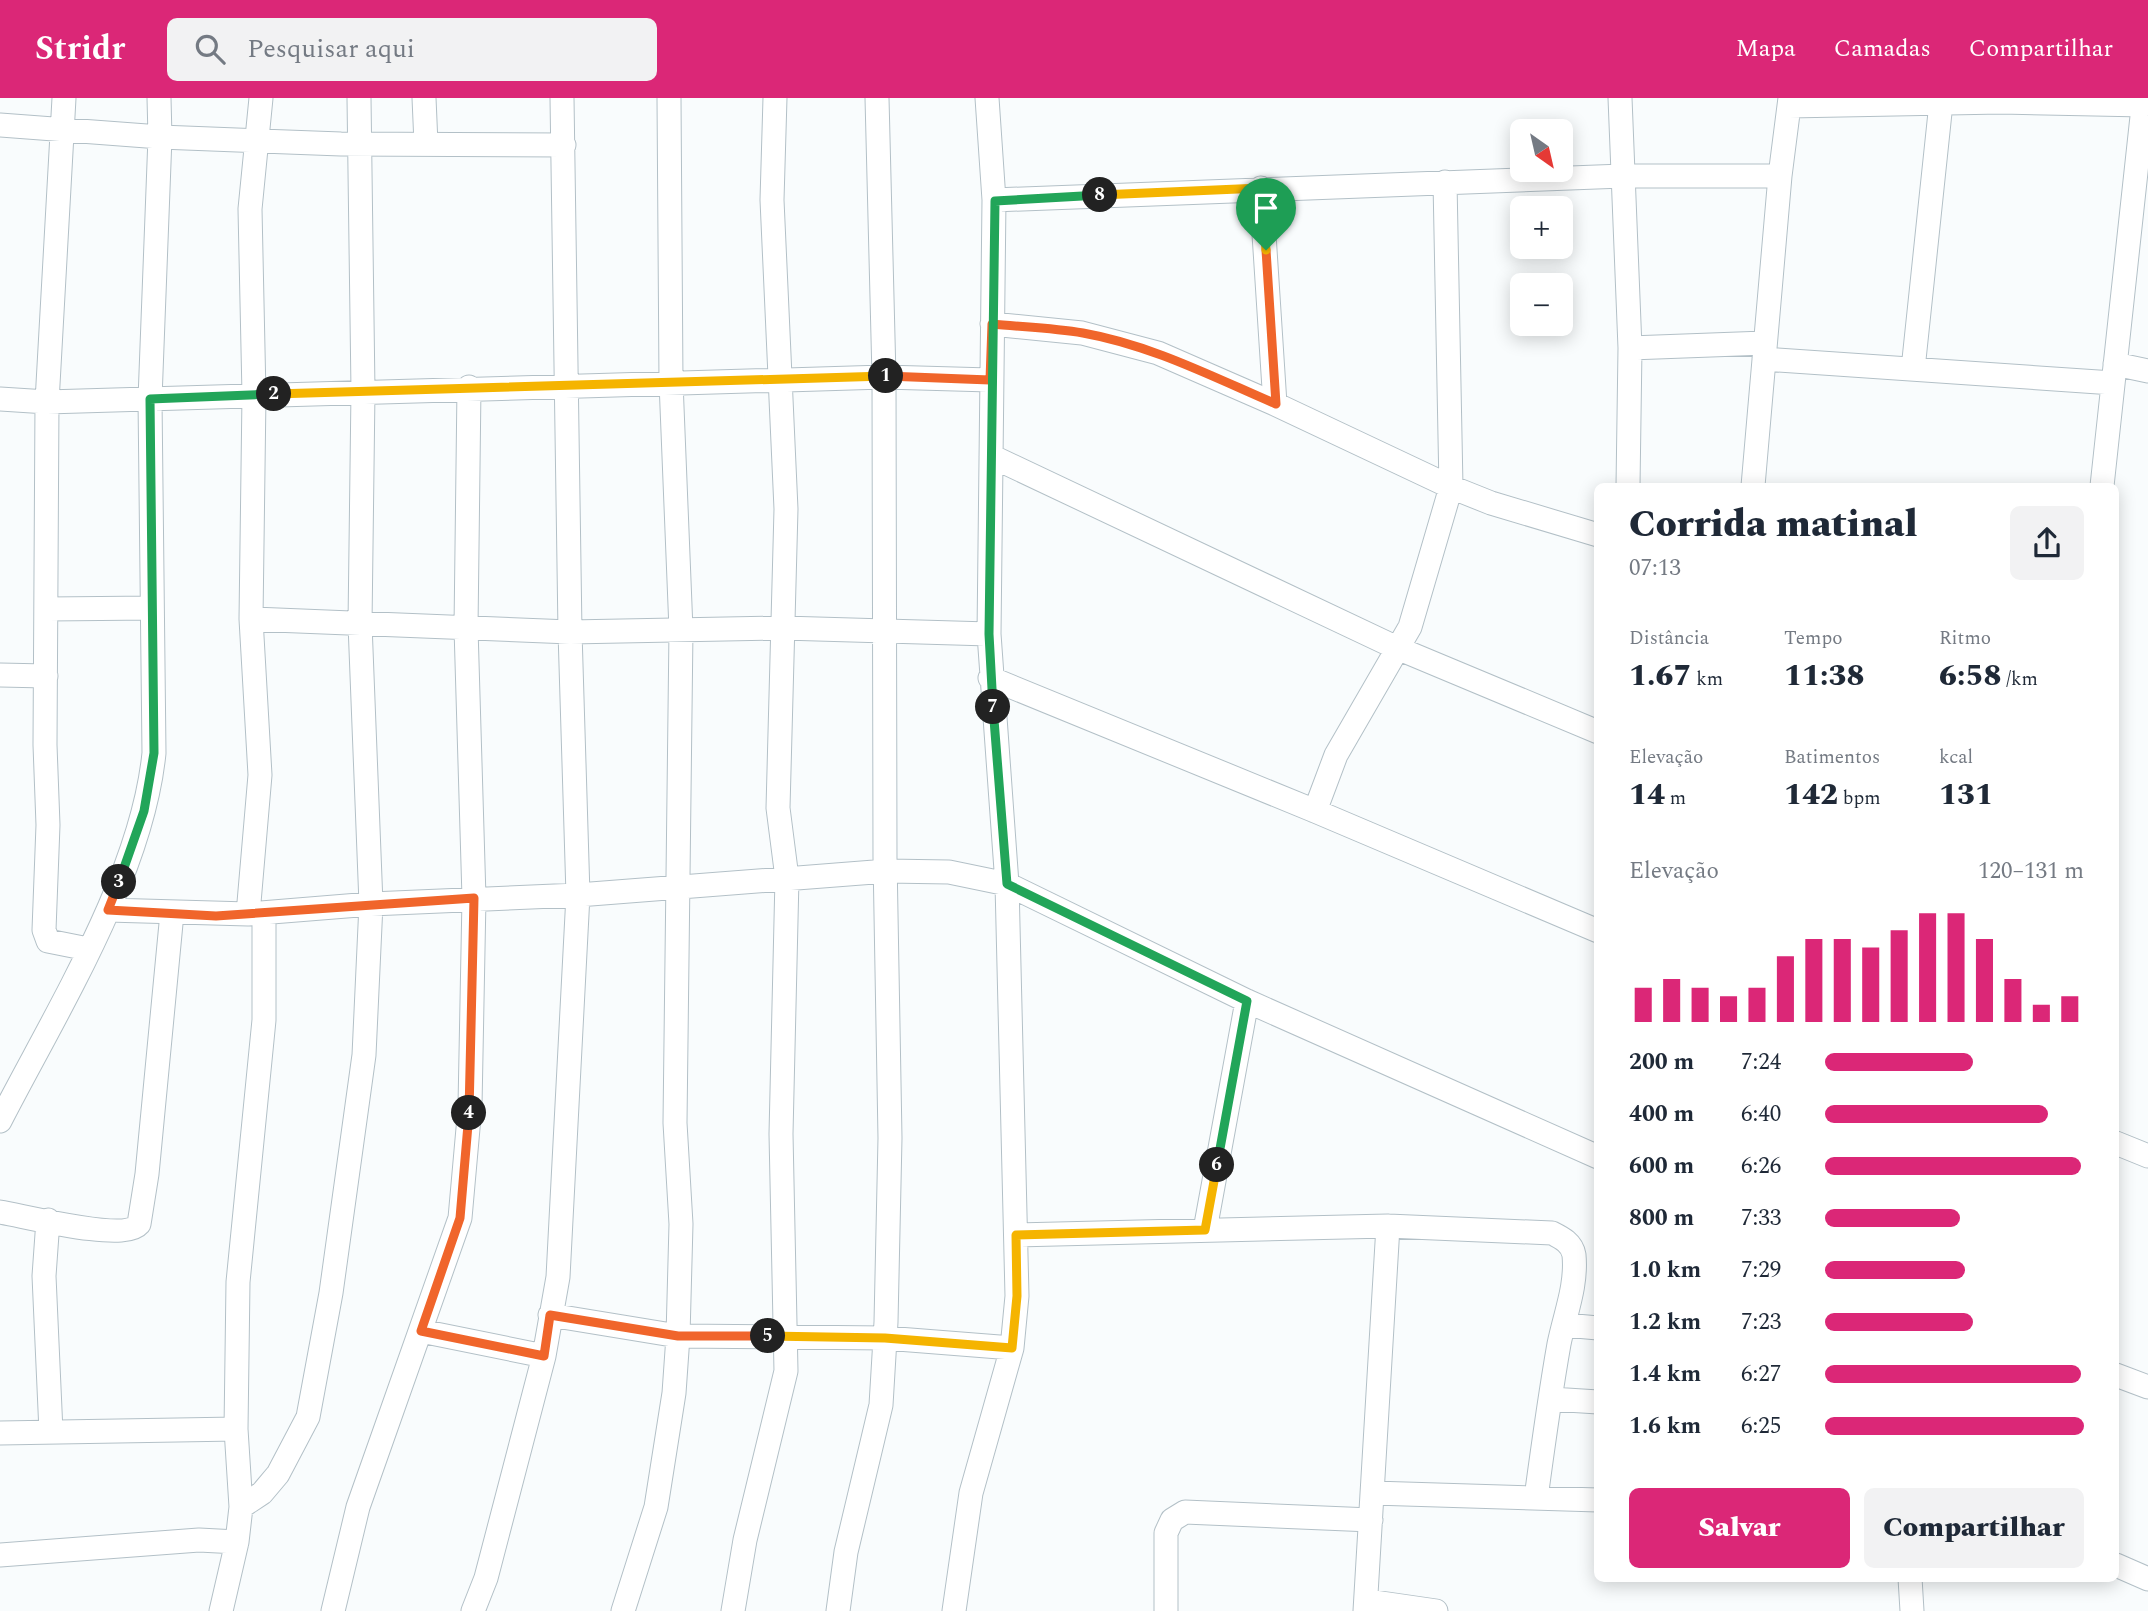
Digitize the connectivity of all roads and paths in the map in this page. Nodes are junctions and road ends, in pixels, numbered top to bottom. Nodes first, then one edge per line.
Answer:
1 (64, 98) edge
2 (159, 98) edge
3 (261, 98) edge
4 (359, 98) edge
5 (424, 98) edge
6 (562, 98) edge
7 (669, 98) edge
8 (775, 98) edge
9 (877, 98) edge
10 (987, 98) edge
11 (1620, 98) edge
12 (2002, 100) edge
13 (2144, 101) edge
14 (1790, 102) edge
15 (1941, 103) junction
16 (0, 125) edge
17 (62, 128) junction
18 (160, 137) junction
19 (259, 141) junction
20 (358, 144) junction
21 (426, 144) junction
22 (564, 145) junction
23 (1623, 176) junction
24 (1780, 176) junction
25 (1444, 182) junction
26 (1261, 188) junction
27 (995, 201) junction
28 (2139, 234) edge
29 (992, 324) junction
30 (1630, 348) junction
31 (1765, 351) junction
32 (1913, 369) junction
33 (2148, 371) edge
34 (2114, 373) junction
35 (884, 376) junction
36 (778, 379) junction
37 (990, 380) junction
38 (671, 382) junction
39 (565, 386) junction
40 (468, 387) junction
41 (363, 391) junction
42 (254, 395) junction
43 (0, 399) edge
44 (150, 399) junction
45 (47, 402) junction
46 (1276, 404) junction
47 (991, 456) junction
48 (1628, 483) edge
49 (1752, 483) edge
50 (2102, 483) edge
51 (1451, 487) junction
52 (1594, 534) edge
53 (152, 608) junction
54 (48, 609) junction
55 (251, 619) junction
56 (360, 624) junction
57 (466, 628) junction
58 (783, 628) junction
59 (681, 630) junction
60 (570, 632) junction
61 (884, 632) junction
62 (989, 634) junction
63 (1397, 648) junction
64 (0, 675) edge
65 (46, 676) junction
66 (990, 678) junction
67 (1594, 730) edge
68 (1315, 811) junction
69 (887, 871) junction
70 (787, 878) junction
71 (1007, 884) junction
72 (680, 886) junction
73 (578, 895) junction
74 (474, 898) junction
75 (371, 904) junction
76 (108, 910) junction
77 (172, 914) junction
78 (256, 914) junction
79 (1594, 930) edge
80 (88, 949) junction
81 (1247, 1001) junction
82 (0, 1121) edge
83 (2119, 1144) edge
84 (1594, 1155) edge
85 (2148, 1156) edge
86 (0, 1212) edge
87 (48, 1220) junction
88 (1388, 1226) junction
89 (1205, 1230) junction
90 (1016, 1235) junction
91 (550, 1315) junction
92 (1564, 1325) junction
93 (1594, 1328) edge
94 (421, 1331) junction
95 (678, 1336) junction
96 (785, 1336) junction
97 (885, 1338) junction
98 (1012, 1348) junction
99 (544, 1356) junction
100 (2119, 1376) edge
101 (2148, 1387) edge
102 (1551, 1399) junction
103 (1594, 1402) edge
104 (236, 1429) junction
105 (51, 1432) junction
106 (0, 1433) edge
107 (1373, 1493) junction
108 (1536, 1497) junction
109 (1594, 1500) edge
110 (241, 1507) junction
111 (1371, 1520) junction
112 (237, 1542) junction
113 (0, 1555) edge
114 (2119, 1566) edge
115 (2148, 1579) edge
116 (1910, 1582) edge
117 (1366, 1606) edge
118 (221, 1611) edge
119 (333, 1611) edge
120 (473, 1611) edge
121 (623, 1611) edge
122 (733, 1611) edge
123 (838, 1611) edge
124 (954, 1611) edge
125 (1166, 1611) edge
126 (1436, 1611) edge
127 (1912, 1611) edge

1 - 17 street
2 - 18 street
3 - 19 street
4 - 20 street
5 - 21 street
6 - 22 street
7 - 38 street
8 - 36 street
9 - 35 street
10 - 27 street
11 - 23 street
12 - 13 street
12 - 15 street
13 - 28 street
14 - 15 street
14 - 24 street
15 - 32 street
16 - 17 street
17 - 18 street
17 - 45 street
18 - 19 street
18 - 44 street
19 - 20 street
19 - 42 street
20 - 21 street
20 - 41 street
21 - 22 street
22 - 39 street
23 - 24 street
23 - 25 street
23 - 30 street
24 - 31 street
25 - 26 street
25 - 51 street
26 - 27 street
26 - 46 street
27 - 29 street
28 - 34 street
29 - 37 street
29 - 46 street
30 - 31 street
30 - 48 street
31 - 32 street
31 - 49 street
32 - 34 street
33 - 34 street
34 - 50 street
35 - 36 street
35 - 37 street
35 - 61 street
36 - 38 street
36 - 58 street
37 - 47 street
38 - 39 street
38 - 59 street
39 - 40 street
39 - 60 street
40 - 41 street
40 - 57 street
41 - 42 street
41 - 56 street
42 - 44 street
42 - 55 street
43 - 45 street
44 - 45 street
44 - 53 street
45 - 54 street
46 - 51 street
47 - 62 street
47 - 63 street
51 - 52 street
51 - 63 street
53 - 54 street
53 - 76 street
54 - 65 street
55 - 56 street
55 - 78 street
56 - 57 street
56 - 75 street
57 - 60 street
57 - 74 street
58 - 59 street
58 - 61 street
58 - 70 street
59 - 60 street
59 - 72 street
60 - 73 street
61 - 62 street
61 - 69 street
62 - 66 street
63 - 67 street
63 - 68 street
64 - 65 street
65 - 80 street
66 - 68 street
66 - 71 street
68 - 79 street
69 - 70 street
69 - 71 street
69 - 97 street
70 - 72 street
70 - 96 street
71 - 81 street
71 - 90 street
72 - 73 street
72 - 95 street
73 - 74 street
73 - 91 street
74 - 75 street
74 - 94 street
75 - 78 street
75 - 110 street
76 - 77 street
76 - 80 street
77 - 78 street
77 - 87 street
78 - 104 street
80 - 82 street
81 - 84 street
81 - 89 street
83 - 85 street
86 - 87 street
87 - 105 street
88 - 89 street
88 - 92 street
88 - 107 street
89 - 90 street
90 - 98 street
91 - 95 street
91 - 99 street
92 - 93 street
92 - 102 street
94 - 99 street
94 - 119 street
95 - 96 street
95 - 121 street
96 - 97 street
96 - 122 street
97 - 98 street
97 - 123 street
98 - 124 street
99 - 120 street
100 - 101 street
102 - 103 street
102 - 108 street
104 - 105 street
104 - 110 street
105 - 106 street
107 - 108 street
107 - 111 street
108 - 109 street
110 - 112 street
111 - 117 street
111 - 125 street
112 - 113 street
112 - 118 street
114 - 115 street
116 - 127 street
117 - 126 street

